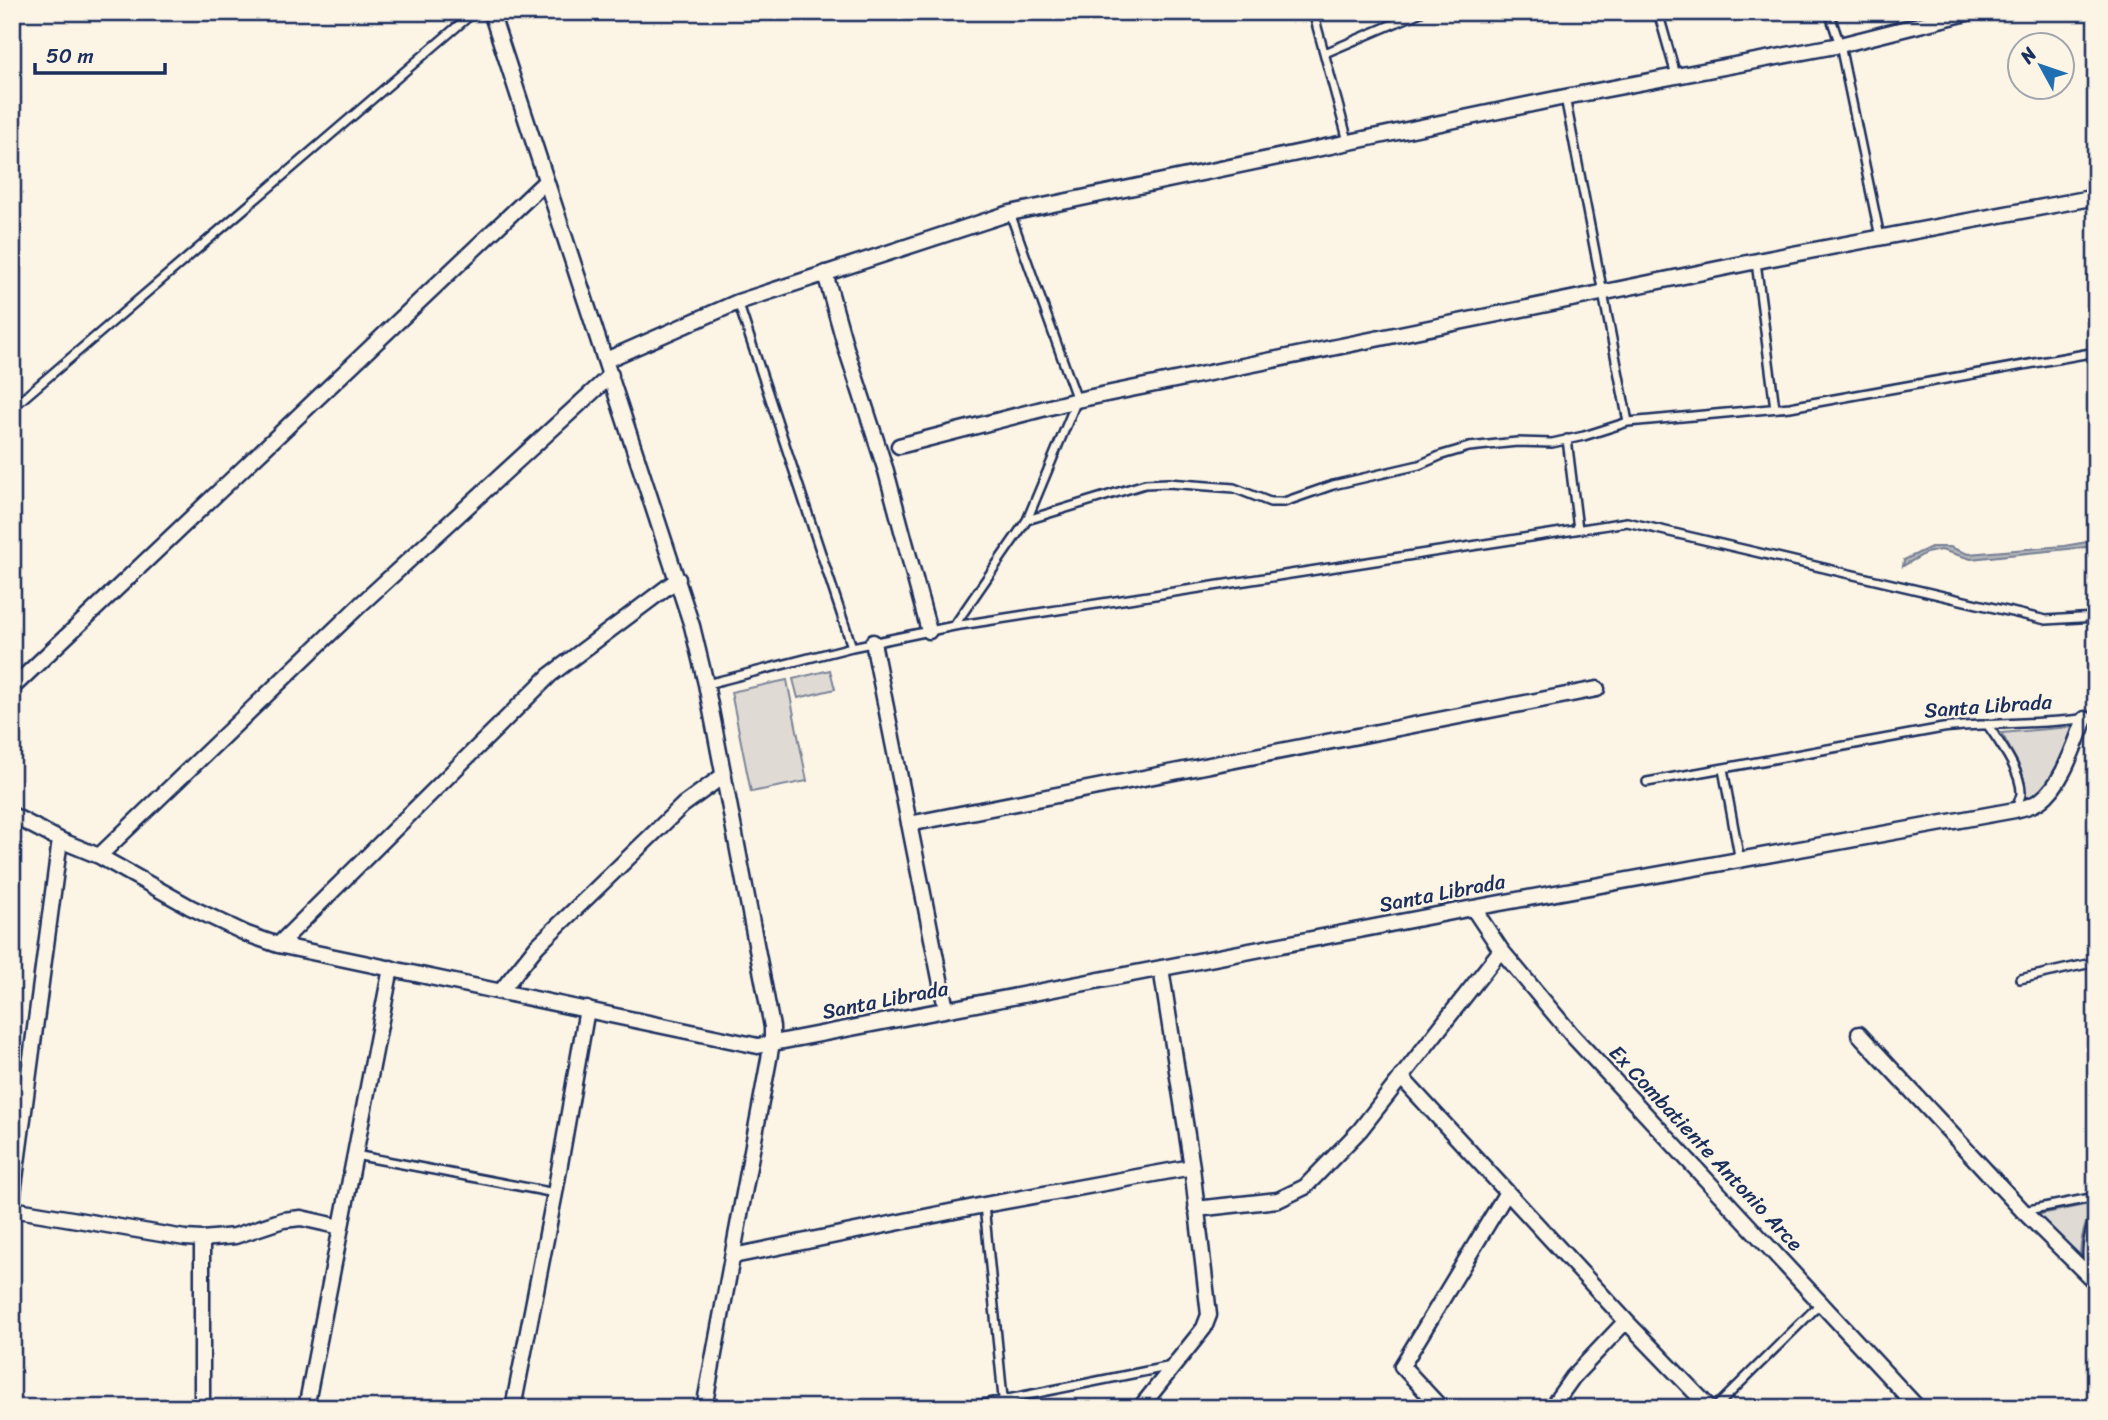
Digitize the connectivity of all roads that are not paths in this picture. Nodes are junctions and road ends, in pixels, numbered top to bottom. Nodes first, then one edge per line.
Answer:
1 (474, 12) edge
2 (491, 12) edge
3 (1313, 12) edge
4 (1421, 12) edge
5 (1658, 12) edge
6 (1829, 12) edge
7 (1971, 12) edge
8 (1840, 45) junction
9 (1325, 53) junction
10 (1676, 76) junction
11 (1565, 97) junction
12 (1348, 141) junction
13 (546, 181) junction
14 (2096, 197) edge
15 (1010, 213) junction
16 (1880, 237) junction
17 (1756, 262) junction
18 (825, 273) junction
19 (1603, 293) junction
20 (737, 302) junction
21 (2096, 352) edge
22 (606, 360) junction
23 (611, 375) junction
24 (1077, 400) junction
25 (12, 408) edge
26 (1776, 408) junction
27 (1628, 422) junction
28 (1567, 439) junction
29 (898, 446) dead end
30 (1027, 520) junction
31 (1578, 529) junction
32 (678, 579) junction
33 (2096, 617) edge
34 (954, 626) junction
35 (929, 631) junction
36 (873, 642) junction
37 (852, 647) junction
38 (706, 684) junction
39 (12, 688) edge
40 (1597, 689) dead end
41 (2090, 718) edge
42 (1987, 724) junction
43 (1723, 769) junction
44 (724, 775) junction
45 (1647, 782) dead end
46 (2015, 810) junction
47 (12, 815) edge
48 (909, 824) junction
49 (60, 841) junction
50 (99, 856) junction
51 (1740, 861) junction
52 (1473, 908) junction
53 (278, 945) junction
54 (1501, 950) junction
55 (2096, 962) edge
56 (391, 968) junction
57 (1161, 968) junction
58 (2020, 979) dead end
59 (501, 991) junction
60 (587, 1009) junction
61 (946, 1009) junction
62 (1859, 1034) dead end
63 (765, 1044) junction
64 (1401, 1077) junction
65 (355, 1155) junction
66 (1192, 1167) junction
67 (555, 1192) junction
68 (1507, 1192) junction
69 (2096, 1197) edge
70 (12, 1201) edge
71 (984, 1205) junction
72 (12, 1209) edge
73 (1196, 1209) junction
74 (2023, 1211) junction
75 (2096, 1216) edge
76 (341, 1227) junction
77 (202, 1239) junction
78 (733, 1256) junction
79 (2094, 1281) edge
80 (1821, 1303) junction
81 (1626, 1321) junction
82 (1175, 1366) junction
83 (1004, 1404) edge
84 (202, 1408) edge
85 (306, 1408) edge
86 (513, 1408) edge
87 (704, 1408) edge
88 (963, 1408) edge
89 (1140, 1408) edge
90 (1441, 1408) edge
91 (1550, 1408) edge
92 (1712, 1408) edge
93 (1919, 1408) edge

1 - 25 lane
2 - 13 street
3 - 9 lane
4 - 9 lane
5 - 10 lane
6 - 8 lane
7 - 8 street
8 - 10 street
8 - 16 lane
9 - 12 lane
10 - 11 street
11 - 12 street
11 - 19 lane
12 - 15 street
13 - 22 street
13 - 39 street
14 - 16 street
15 - 18 street
15 - 24 lane
16 - 17 street
17 - 19 street
17 - 26 lane
18 - 20 street
18 - 35 street
19 - 24 street
19 - 27 lane
20 - 22 street
20 - 37 lane
21 - 26 lane
22 - 23 street
23 - 32 street
23 - 50 street
24 - 29 street
24 - 30 lane
26 - 27 lane
27 - 28 lane
28 - 30 lane
28 - 31 lane
30 - 34 lane
31 - 33 lane
31 - 34 lane
32 - 38 street
32 - 53 street
34 - 35 lane
35 - 36 lane
36 - 37 lane
36 - 48 street
37 - 38 lane
38 - 44 street
40 - 48 street
41 - 42 lane, Santa Librada
41 - 46 street, Santa Librada
42 - 43 lane, Santa Librada
42 - 46 lane
43 - 45 lane, Santa Librada
43 - 51 lane
44 - 59 street
44 - 63 street
46 - 51 street, Santa Librada
47 - 49 street
48 - 61 street
49 - 50 street
49 - 70 street
50 - 53 street
51 - 52 street, Santa Librada
52 - 54 street, Ex Combatiente Antonio Arce
52 - 57 street, Santa Librada
53 - 56 street
54 - 64 street
54 - 80 street, Ex Combatiente Antonio Arce
55 - 58 lane
56 - 59 street
56 - 65 street
57 - 61 street, Santa Librada
57 - 66 street
59 - 60 street
60 - 63 street
60 - 67 street
61 - 63 street, Santa Librada
62 - 74 street
63 - 78 street
64 - 68 street
64 - 73 street
65 - 67 lane
65 - 76 street
66 - 71 street
66 - 73 street
67 - 86 street
68 - 81 street
68 - 90 street
69 - 74 lane
71 - 78 street
71 - 83 lane
72 - 77 street
73 - 82 street
74 - 79 street
75 - 79 lane
76 - 77 street
76 - 85 street
77 - 84 street
78 - 87 street
80 - 92 lane
80 - 93 street, Ex Combatiente Antonio Arce
81 - 91 street
81 - 92 street
82 - 83 lane
82 - 89 street
83 - 88 lane

